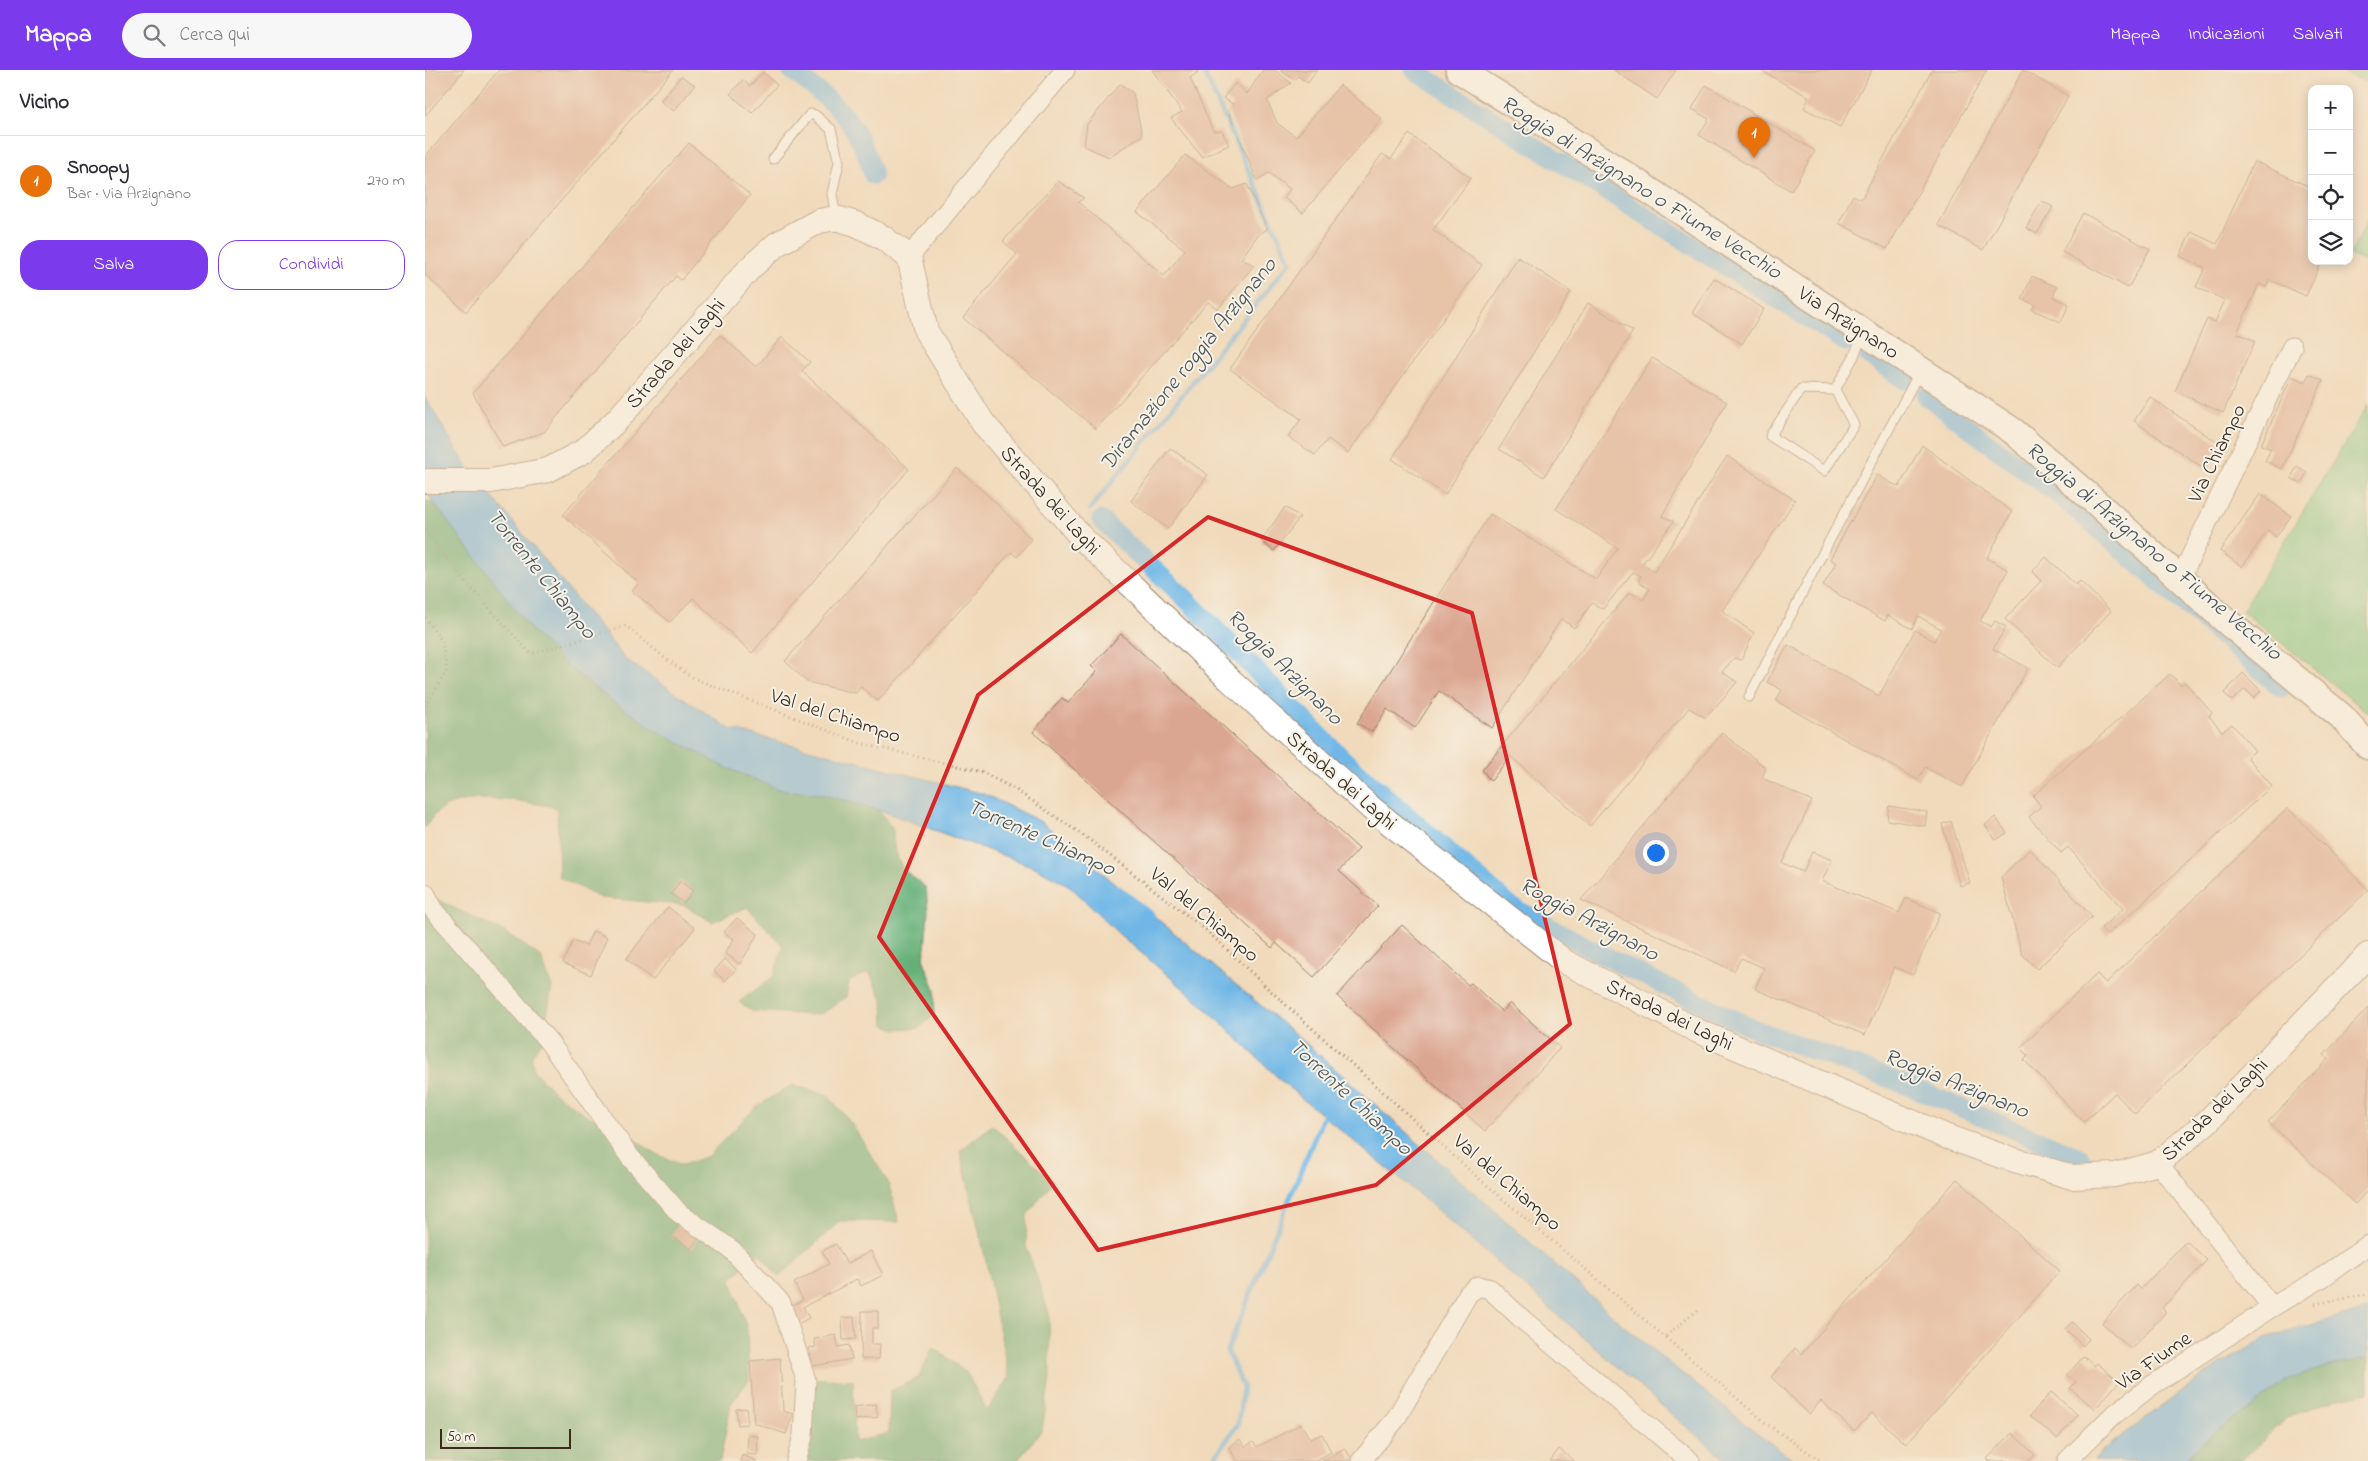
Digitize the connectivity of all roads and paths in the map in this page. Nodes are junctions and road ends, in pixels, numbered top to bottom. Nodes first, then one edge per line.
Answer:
1 (1065, 70) edge
2 (1459, 70) edge
3 (773, 158) dead end
4 (836, 218) junction
5 (909, 257) junction
6 (1864, 331) junction
7 (2292, 347) dead end
8 (1928, 374) junction
9 (1835, 390) junction
10 (425, 481) edge
11 (425, 531) edge
12 (2180, 578) junction
13 (425, 617) edge
14 (1749, 697) dead end
15 (425, 706) edge
16 (2341, 716) junction
17 (2368, 727) edge
18 (2368, 746) edge
19 (425, 893) edge
20 (2368, 955) edge
21 (2158, 1163) junction
22 (2368, 1245) edge
23 (2272, 1307) junction
24 (1699, 1309) dead end
25 (1666, 1336) junction
26 (796, 1461) edge
27 (1361, 1461) edge
28 (1690, 1461) edge
29 (1821, 1461) edge
30 (2067, 1461) edge

1 - 5 street
2 - 6 main road, Via Arzignano
3 - 4 lane
4 - 5 street
4 - 10 street, Strada dei Laghi
5 - 21 street, Strada dei Laghi
6 - 8 main road, Via Arzignano
6 - 9 lane
7 - 12 street, Via Chiampo
8 - 12 main road, Via Arzignano
8 - 14 lane
9 - 9 lane
11 - 25 path, Val del Chiampo
12 - 16 main road, Via Arzignano
13 - 15 path
16 - 17 main road
16 - 18 main road
19 - 26 street
20 - 21 street, Strada dei Laghi
21 - 23 street
22 - 23 street, Via Fiume
23 - 30 street, Via Fiume
24 - 25 path
25 - 29 path, Val del Chiampo
27 - 28 street

